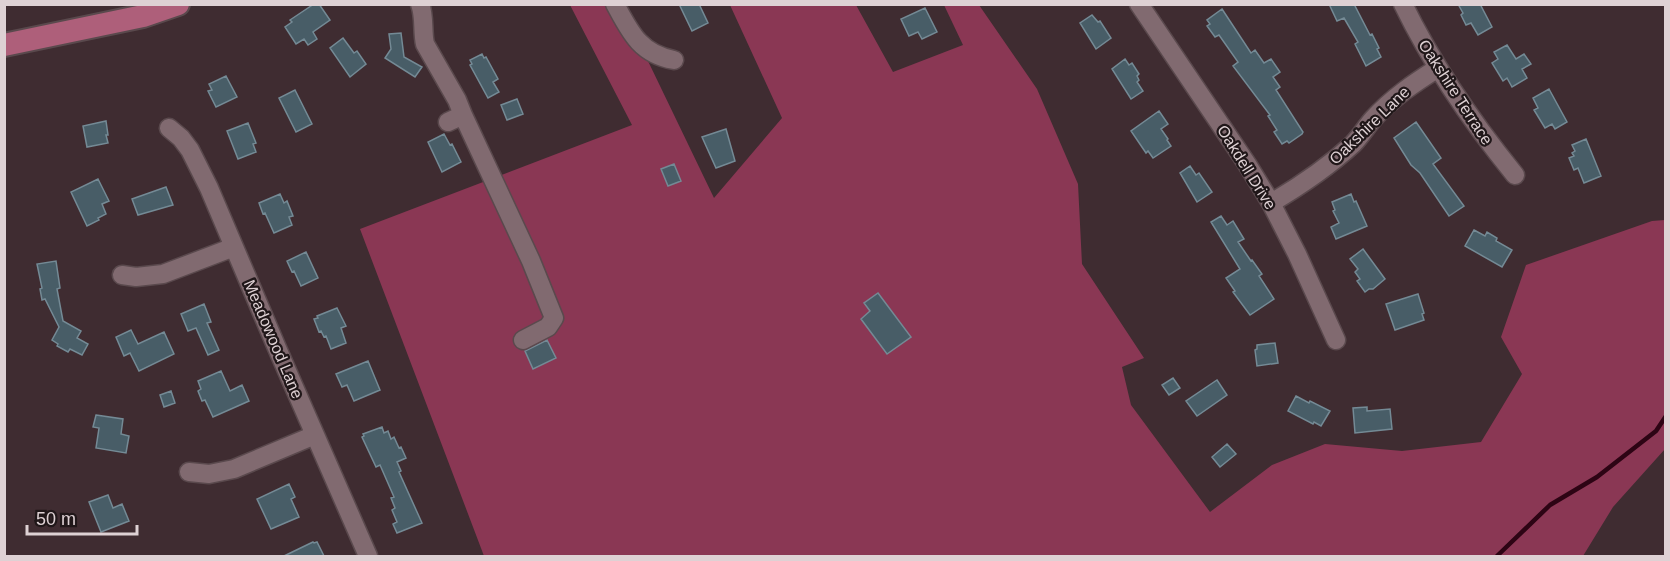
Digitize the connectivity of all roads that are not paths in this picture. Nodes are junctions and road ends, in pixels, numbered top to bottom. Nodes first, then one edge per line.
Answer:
1 (178, 4) edge
2 (420, 4) edge
3 (615, 4) edge
4 (1139, 4) edge
5 (1403, 4) edge
6 (4, 45) edge
7 (674, 60) dead end
8 (1438, 68) junction
9 (169, 128) dead end
10 (1515, 175) dead end
11 (1270, 203) junction
12 (234, 247) junction
13 (122, 275) dead end
14 (522, 340) dead end
15 (1336, 340) dead end
16 (315, 435) junction
17 (189, 472) dead end
18 (368, 556) edge

1 - 6 main road
2 - 14 street
3 - 7 street
4 - 11 street, Oakdell Drive
5 - 8 street, Oakshire Terrace
8 - 10 street, Oakshire Terrace
8 - 11 street, Oakshire Lane
9 - 12 street, Meadowood Lane
11 - 15 street, Oakdell Drive
12 - 13 street
12 - 16 street, Meadowood Lane
16 - 17 street
16 - 18 street, Meadowood Lane

